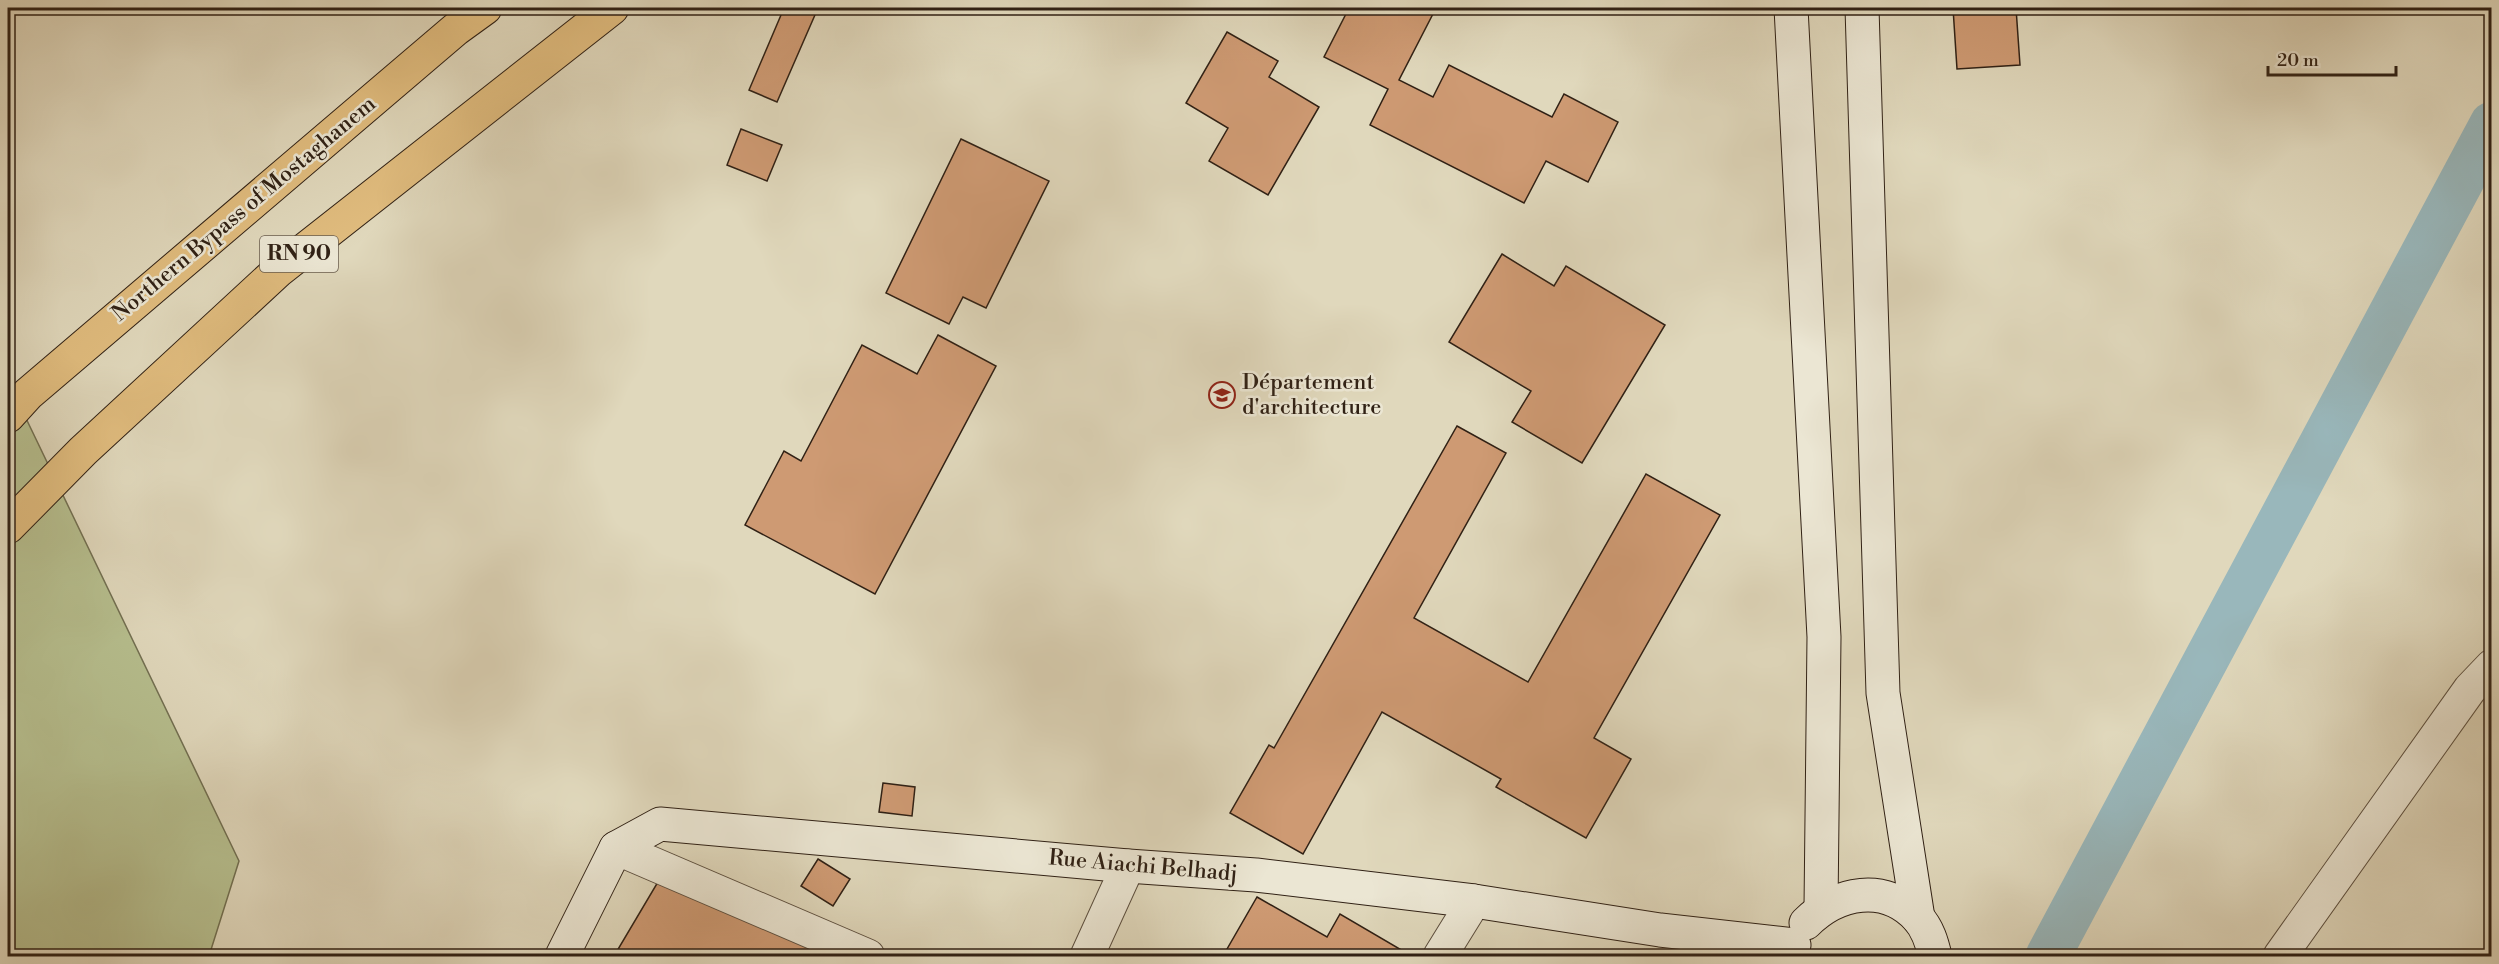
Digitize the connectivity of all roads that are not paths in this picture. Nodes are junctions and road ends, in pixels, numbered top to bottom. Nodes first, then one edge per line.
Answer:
1 (485, 8) edge
2 (612, 8) edge
3 (1791, 8) edge
4 (1862, 8) edge
5 (8, 416) edge
6 (8, 527) edge
7 (2492, 666) edge
8 (616, 848) junction
9 (1128, 866) junction
10 (1474, 901) junction
11 (1821, 908) junction
12 (1918, 918) junction
13 (1793, 951) edge
14 (848, 952) edge
15 (562, 957) edge
16 (1087, 957) edge
17 (1440, 957) edge
18 (1935, 957) edge
19 (2280, 957) edge

1 - 5 highway, Northern Bypass of Mostaghanem / RN 90
2 - 6 highway, RN 90
3 - 11 street
4 - 12 street
7 - 19 street
8 - 9 street, Rue Aiachi Belhadj
8 - 14 street
8 - 15 street
9 - 10 street, Rue Aiachi Belhadj
9 - 16 street
10 - 13 street, Rue Aiachi Belhadj
10 - 17 street
11 - 12 street
11 - 13 street
12 - 18 street

